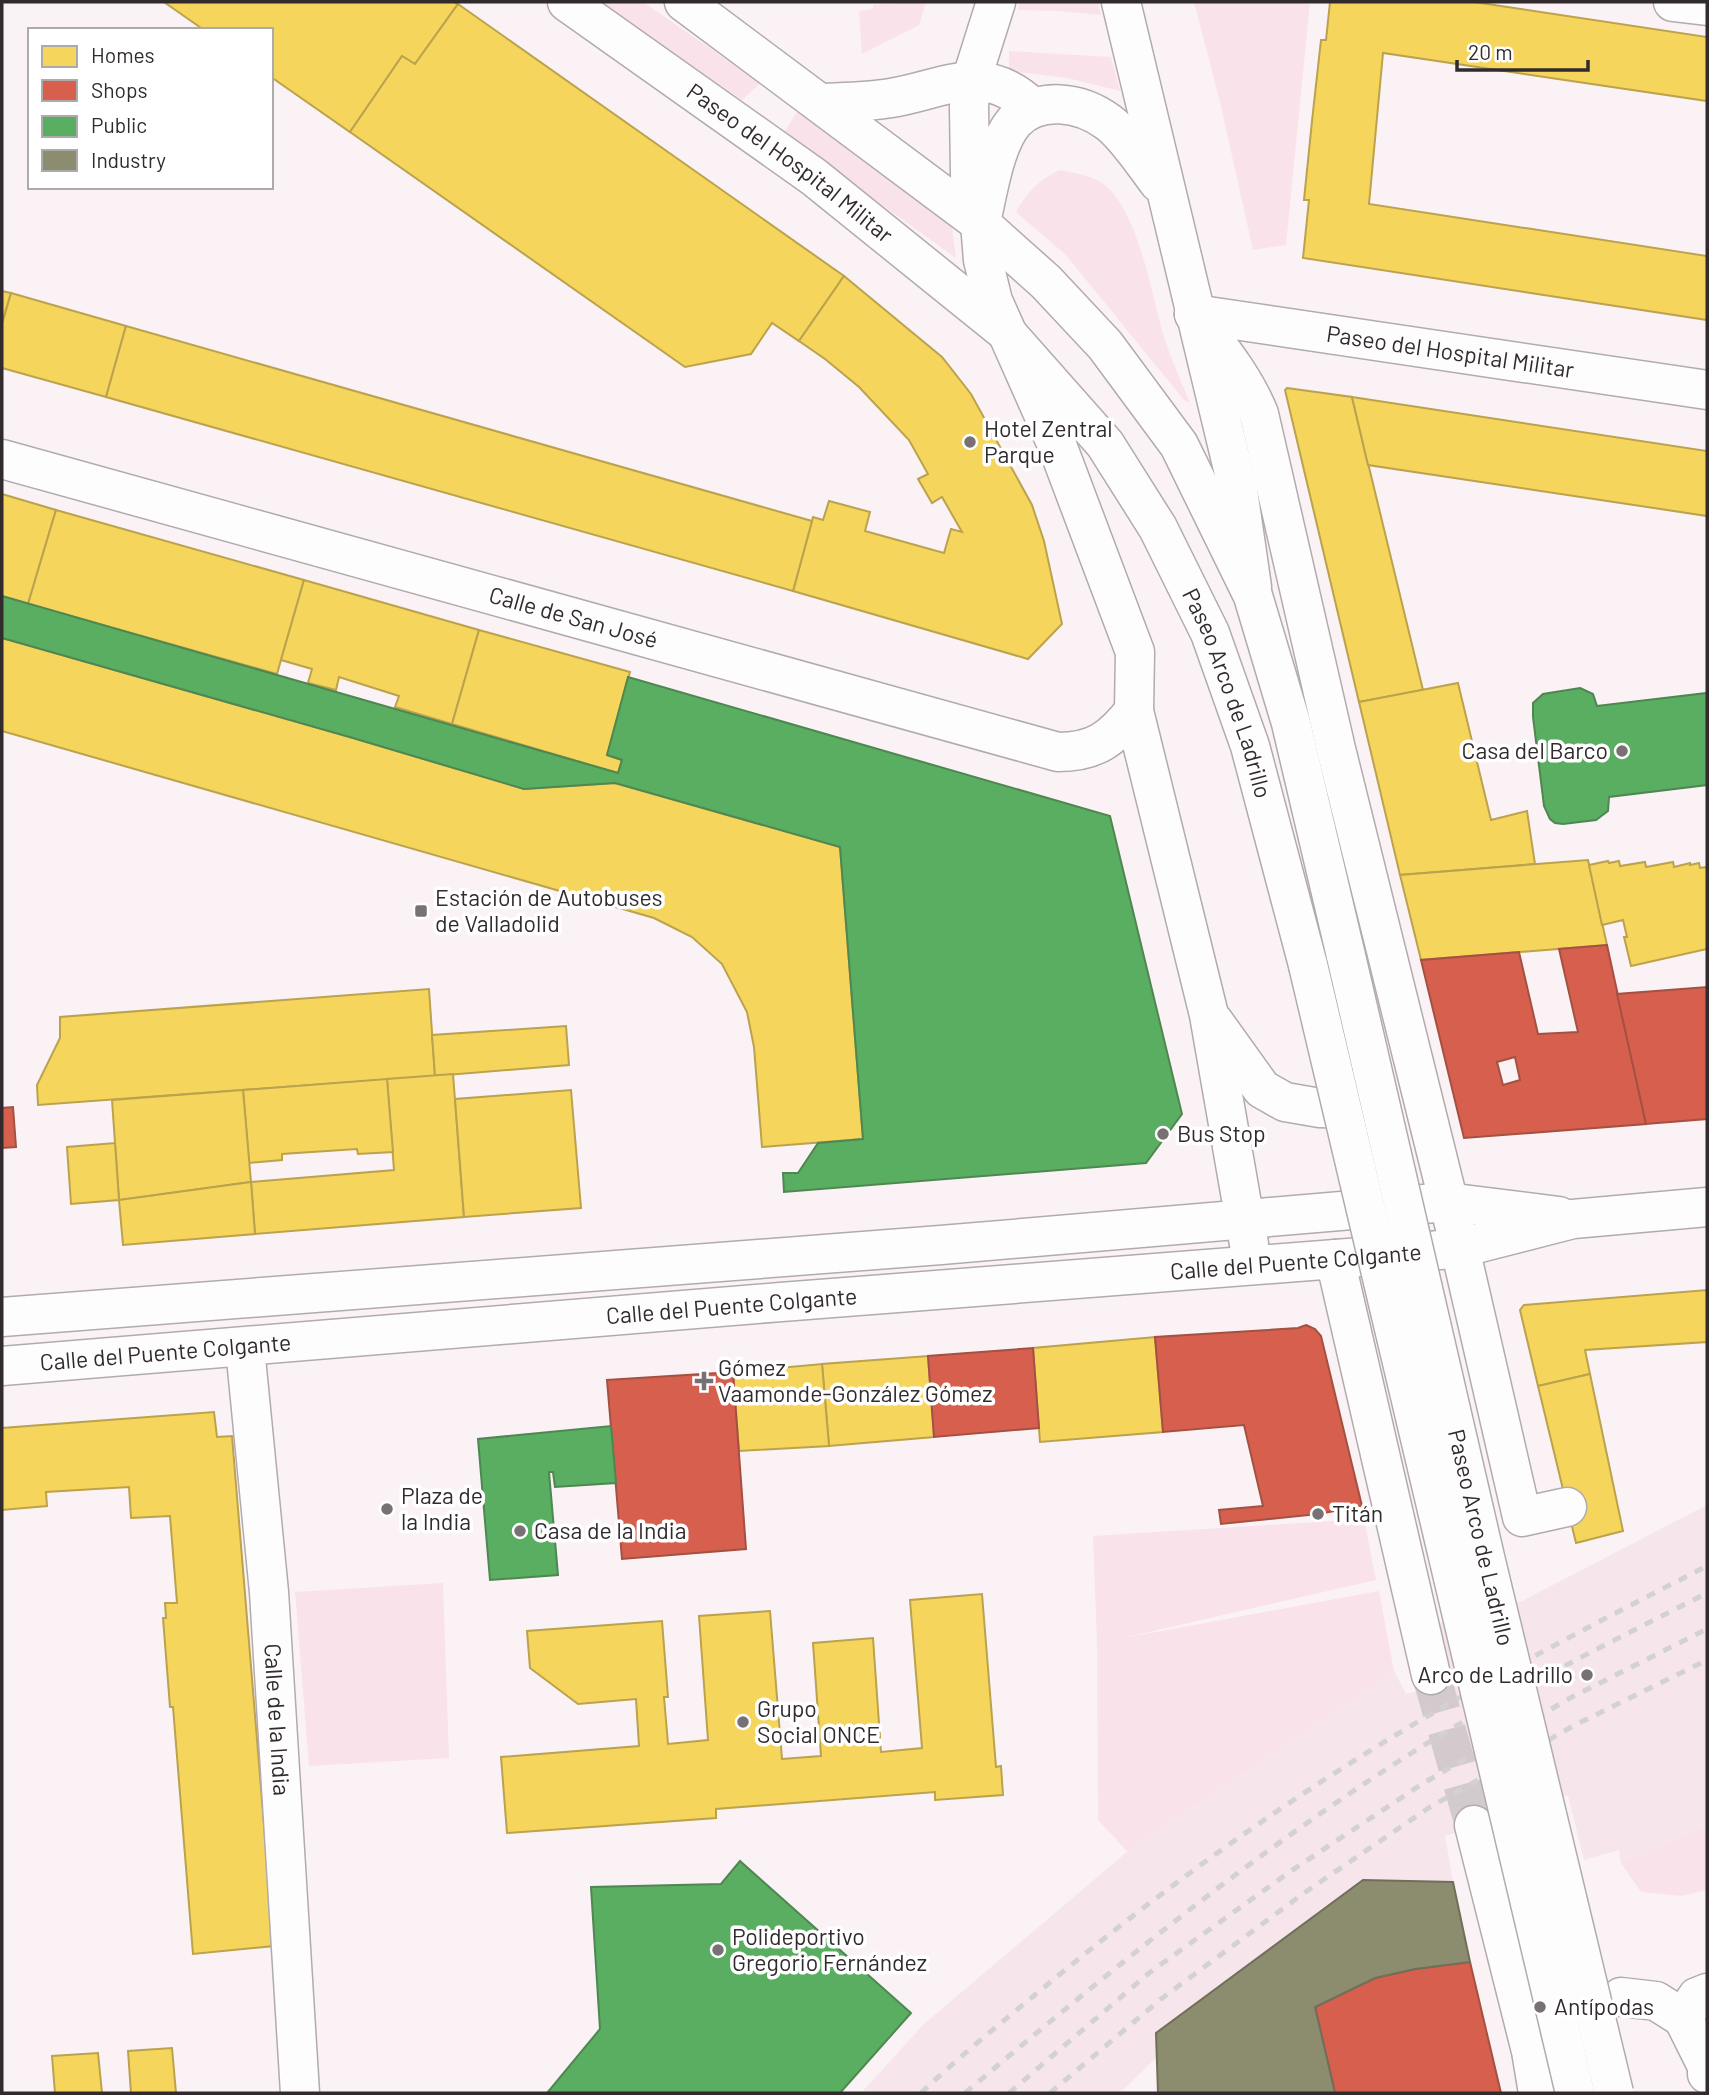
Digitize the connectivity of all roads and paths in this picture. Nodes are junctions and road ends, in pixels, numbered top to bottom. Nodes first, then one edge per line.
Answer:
1 (567, 2) edge
2 (684, 2) edge
3 (996, 2) edge
4 (1121, 2) edge
5 (1672, 2) edge
6 (1707, 6) edge
7 (971, 80) junction
8 (821, 103) junction
9 (1032, 107) junction
10 (1167, 193) junction
11 (980, 223) junction
12 (1194, 314) junction
13 (1005, 331) junction
14 (1707, 390) edge
15 (2, 459) edge
16 (1253, 596) junction
17 (1134, 712) junction
18 (1209, 1014) junction
19 (1412, 1061) junction
20 (1447, 1202) junction
21 (1707, 1207) edge
22 (1573, 1219) junction
23 (1246, 1220) junction
24 (1460, 1248) junction
25 (1335, 1259) junction
26 (1253, 1267) junction
27 (2, 1317) edge
28 (244, 1348) junction
29 (2, 1366) edge
30 (1567, 1507) dead end
31 (1431, 1675) tunnel mouth
32 (1474, 1825) tunnel mouth
33 (1621, 1997) dead end
34 (1695, 2005) edge
35 (1707, 2074) edge
36 (300, 2093) edge
37 (1538, 2093) edge
38 (1575, 2093) edge
39 (1614, 2093) edge

1 - 13 street, Paseo del Hospital Militar
2 - 8 street
3 - 7 street, Paseo Arco de Ladrillo
4 - 10 street, Paseo Arco de Ladrillo
5 - 6 street
7 - 8 street
7 - 9 street
7 - 11 street, Paseo Arco de Ladrillo
8 - 11 street
9 - 10 street, Paseo Arco de Ladrillo
9 - 11 street, Paseo Arco de Ladrillo
10 - 12 street, Paseo Arco de Ladrillo
11 - 13 street, Paseo Arco de Ladrillo
11 - 16 street, Paseo Arco de Ladrillo
12 - 14 street, Paseo del Hospital Militar
12 - 16 street, Paseo Arco de Ladrillo
12 - 19 street, Paseo Arco de Ladrillo
13 - 17 street, Paseo Arco de Ladrillo
13 - 38 street, Paseo Arco de Ladrillo, bridge
15 - 17 street, Calle de San José
16 - 39 street, Paseo Arco de Ladrillo, bridge
17 - 18 street, Paseo Arco de Ladrillo
18 - 19 street, Paseo Arco de Ladrillo
18 - 23 street, Paseo Arco de Ladrillo
19 - 20 street, Paseo Arco de Ladrillo
20 - 22 street, Calle del Puente Colgante
20 - 23 street, Calle del Puente Colgante
20 - 24 street, Paseo Arco de Ladrillo
21 - 22 street
22 - 24 street, Calle del Puente Colgante
23 - 26 street, Paseo Arco de Ladrillo
23 - 27 street, Calle del Puente Colgante
24 - 25 street, Calle del Puente Colgante
24 - 30 street, Paseo Arco de Ladrillo
25 - 26 street, Calle del Puente Colgante
25 - 31 street
26 - 28 street, Calle del Puente Colgante
28 - 29 street, Calle del Puente Colgante
28 - 36 street, Calle de la India
32 - 37 street
33 - 34 street
34 - 35 street

